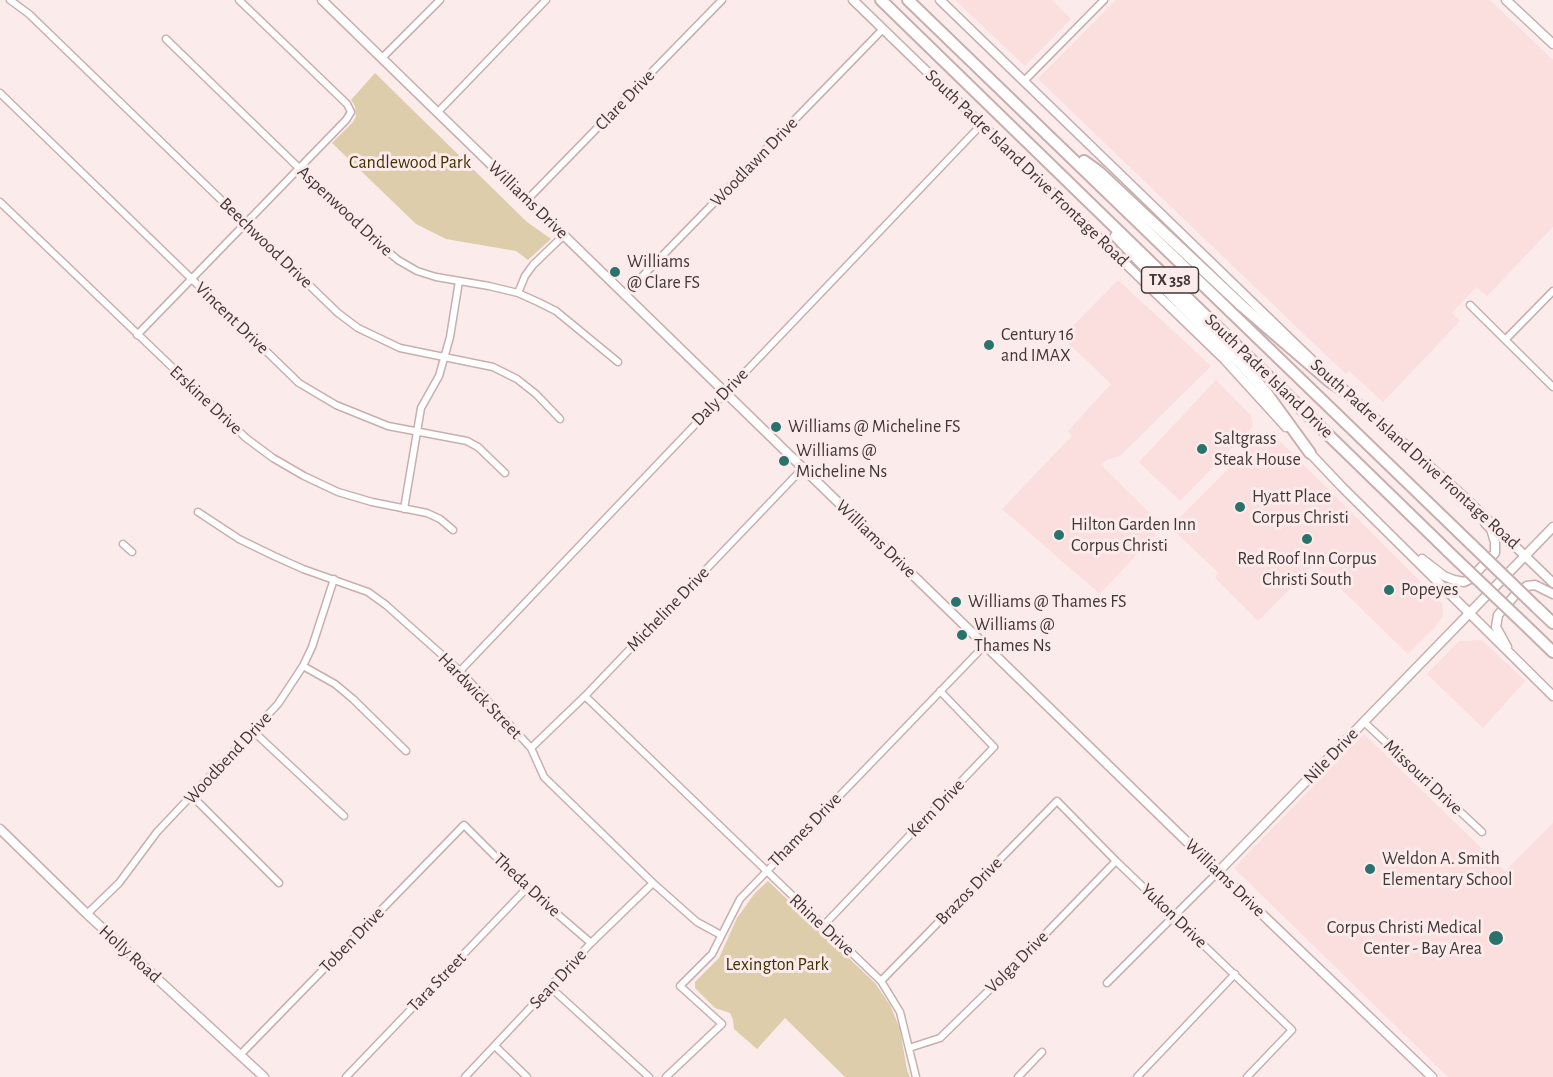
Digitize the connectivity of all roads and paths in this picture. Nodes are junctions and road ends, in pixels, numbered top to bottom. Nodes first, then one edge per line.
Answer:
1 (10, 0) edge
2 (239, 0) edge
3 (440, 0) edge
4 (546, 0) edge
5 (722, 0) edge
6 (853, 0) edge
7 (881, 0) edge
8 (908, 0) edge
9 (940, 0) edge
10 (1104, 0) edge
11 (326, 1) edge
12 (1512, 2) edge
13 (883, 29) junction
14 (166, 39) dead end
15 (1553, 44) edge
16 (382, 58) junction
17 (1024, 81) junction
18 (0, 93) edge
19 (438, 112) junction
20 (982, 124) junction
21 (1045, 132) junction
22 (299, 168) junction
23 (1082, 194) junction
24 (527, 200) junction
25 (0, 202) edge
26 (246, 224) junction
27 (564, 235) junction
28 (191, 279) junction
29 (459, 281) junction
30 (1553, 291) edge
31 (518, 293) junction
32 (624, 294) junction
33 (1470, 305) dead end
34 (137, 335) junction
35 (1506, 339) junction
36 (444, 357) junction
37 (618, 362) dead end
38 (1553, 387) edge
39 (1344, 391) junction
40 (725, 392) junction
41 (560, 419) dead end
42 (416, 432) junction
43 (1310, 453) junction
44 (803, 468) junction
45 (504, 473) dead end
46 (1460, 493) junction
47 (404, 508) junction
48 (198, 512) dead end
49 (1553, 527) edge
50 (453, 530) dead end
51 (1400, 543) junction
52 (123, 544) dead end
53 (132, 552) dead end
54 (1527, 555) junction
55 (334, 579) junction
56 (1553, 583) edge
57 (1553, 594) edge
58 (1469, 614) junction
59 (1553, 622) edge
60 (985, 645) junction
61 (1553, 652) edge
62 (1516, 659) junction
63 (303, 666) junction
64 (460, 671) junction
65 (940, 691) junction
66 (585, 696) junction
67 (1553, 696) edge
68 (1364, 722) junction
69 (254, 732) junction
70 (531, 748) junction
71 (406, 751) dead end
72 (192, 796) junction
73 (1057, 801) joint
74 (344, 816) dead end
75 (464, 825) joint
76 (0, 829) edge
77 (1482, 832) dead end
78 (1116, 861) junction
79 (765, 871) junction
80 (1218, 872) junction
81 (279, 883) dead end
82 (653, 883) junction
83 (527, 888) junction
84 (87, 914) junction
85 (1174, 916) junction
86 (823, 926) junction
87 (721, 935) junction
88 (591, 944) junction
89 (1235, 974) junction
90 (881, 981) junction
91 (1107, 983) dead end
92 (550, 987) junction
93 (495, 1046) junction
94 (909, 1048) junction
95 (1042, 1052) dead end
96 (240, 1055) junction
97 (264, 1077) edge
98 (346, 1077) edge
99 (465, 1077) edge
100 (527, 1077) edge
101 (650, 1077) edge
102 (666, 1077) edge
103 (916, 1077) edge
104 (1018, 1077) edge
105 (1137, 1077) edge
106 (1247, 1077) edge
107 (1432, 1077) edge

1 - 26 street, Beechwood Drive
2 - 22 street
3 - 16 street
4 - 19 street
5 - 24 street, Clare Drive
6 - 13 main road, South Padre Island Drive Frontage Road
7 - 23 highway, South Padre Island Drive / TX 358
8 - 21 highway, South Padre Island Drive / TX 358
9 - 17 main road, South Padre Island Drive Frontage Road
10 - 17 street
11 - 16 main road, Williams Drive
12 - 15 main road
13 - 20 main road, South Padre Island Drive Frontage Road
13 - 32 street, Woodlawn Drive
14 - 22 street, Aspenwood Drive
16 - 19 main road, Williams Drive
17 - 39 main road, South Padre Island Drive Frontage Road
18 - 28 street, Vincent Drive
19 - 24 main road, Williams Drive
20 - 40 street, Daly Drive
20 - 43 main road, South Padre Island Drive Frontage Road
21 - 39 highway
21 - 59 highway, South Padre Island Drive / TX 358, bridge
22 - 26 street
22 - 29 street, Aspenwood Drive
23 - 43 highway
23 - 61 highway, South Padre Island Drive / TX 358, bridge
24 - 27 main road, Williams Drive
25 - 34 street, Erskine Drive
26 - 28 street
26 - 36 street, Beechwood Drive
27 - 31 street
27 - 32 main road, Williams Drive
28 - 34 street
28 - 42 street, Vincent Drive
29 - 31 street, Aspenwood Drive
29 - 36 street
30 - 35 street
31 - 37 street, Aspenwood Drive
32 - 40 main road, Williams Drive
33 - 35 street
34 - 47 street, Erskine Drive
35 - 38 street
36 - 41 street, Beechwood Drive
36 - 42 street
39 - 46 main road, South Padre Island Drive Frontage Road
40 - 44 main road, Williams Drive
40 - 64 street, Daly Drive
42 - 45 street, Vincent Drive
42 - 47 street
43 - 51 main road, South Padre Island Drive Frontage Road
44 - 60 main road, Williams Drive
44 - 66 street, Micheline Drive
46 - 51 main road
46 - 54 main road, South Padre Island Drive Frontage Road
47 - 50 street, Erskine Drive
48 - 55 street, Hardwick Street
49 - 54 main road, Nile Drive
51 - 58 main road, South Padre Island Drive Frontage Road
52 - 53 street
54 - 56 main road, South Padre Island Drive Frontage Road
54 - 58 main road, Nile Drive
55 - 63 street, Woodbend Drive
55 - 64 street, Hardwick Street
57 - 62 main road
58 - 62 main road, South Padre Island Drive Frontage Road
58 - 68 main road, Nile Drive
60 - 65 street, Thames Drive
60 - 80 main road, Williams Drive
62 - 67 main road, South Padre Island Drive Frontage Road
63 - 69 street, Woodbend Drive
63 - 71 street
64 - 70 street, Hardwick Street
65 - 79 street, Thames Drive
65 - 86 street, Kern Drive
66 - 70 street, Micheline Drive
66 - 79 street, Rhine Drive
68 - 77 street, Missouri Drive
68 - 80 main road, Nile Drive
69 - 72 street, Woodbend Drive
69 - 74 street
70 - 82 street, Hardwick Street
72 - 81 street
72 - 84 street, Woodbend Drive
73 - 78 street, Yukon Drive
73 - 90 street, Brazos Drive
75 - 83 street, Theda Drive
75 - 96 street, Toben Drive
76 - 84 main road, Holly Road
78 - 85 street, Yukon Drive
78 - 94 street, Volga Drive
79 - 86 street, Rhine Drive
79 - 87 street, Thames Drive
80 - 85 street, Nile Drive
80 - 107 main road, Williams Drive
82 - 87 street, Hardwick Street
82 - 88 street, Sean Drive
83 - 88 street, Theda Drive
83 - 98 street, Tara Street
84 - 96 main road, Holly Road
85 - 89 street, Yukon Drive
85 - 91 street, Nile Drive
86 - 90 street, Rhine Drive
87 - 102 street, Thames Drive
88 - 92 street, Sean Drive
89 - 105 street
89 - 106 street, Yukon Drive
90 - 94 street, Rhine Drive
92 - 93 street, Sean Drive
92 - 101 street
93 - 99 street, Sean Drive
93 - 100 street
94 - 103 street, Rhine Drive
95 - 104 street
96 - 97 main road, Holly Road

